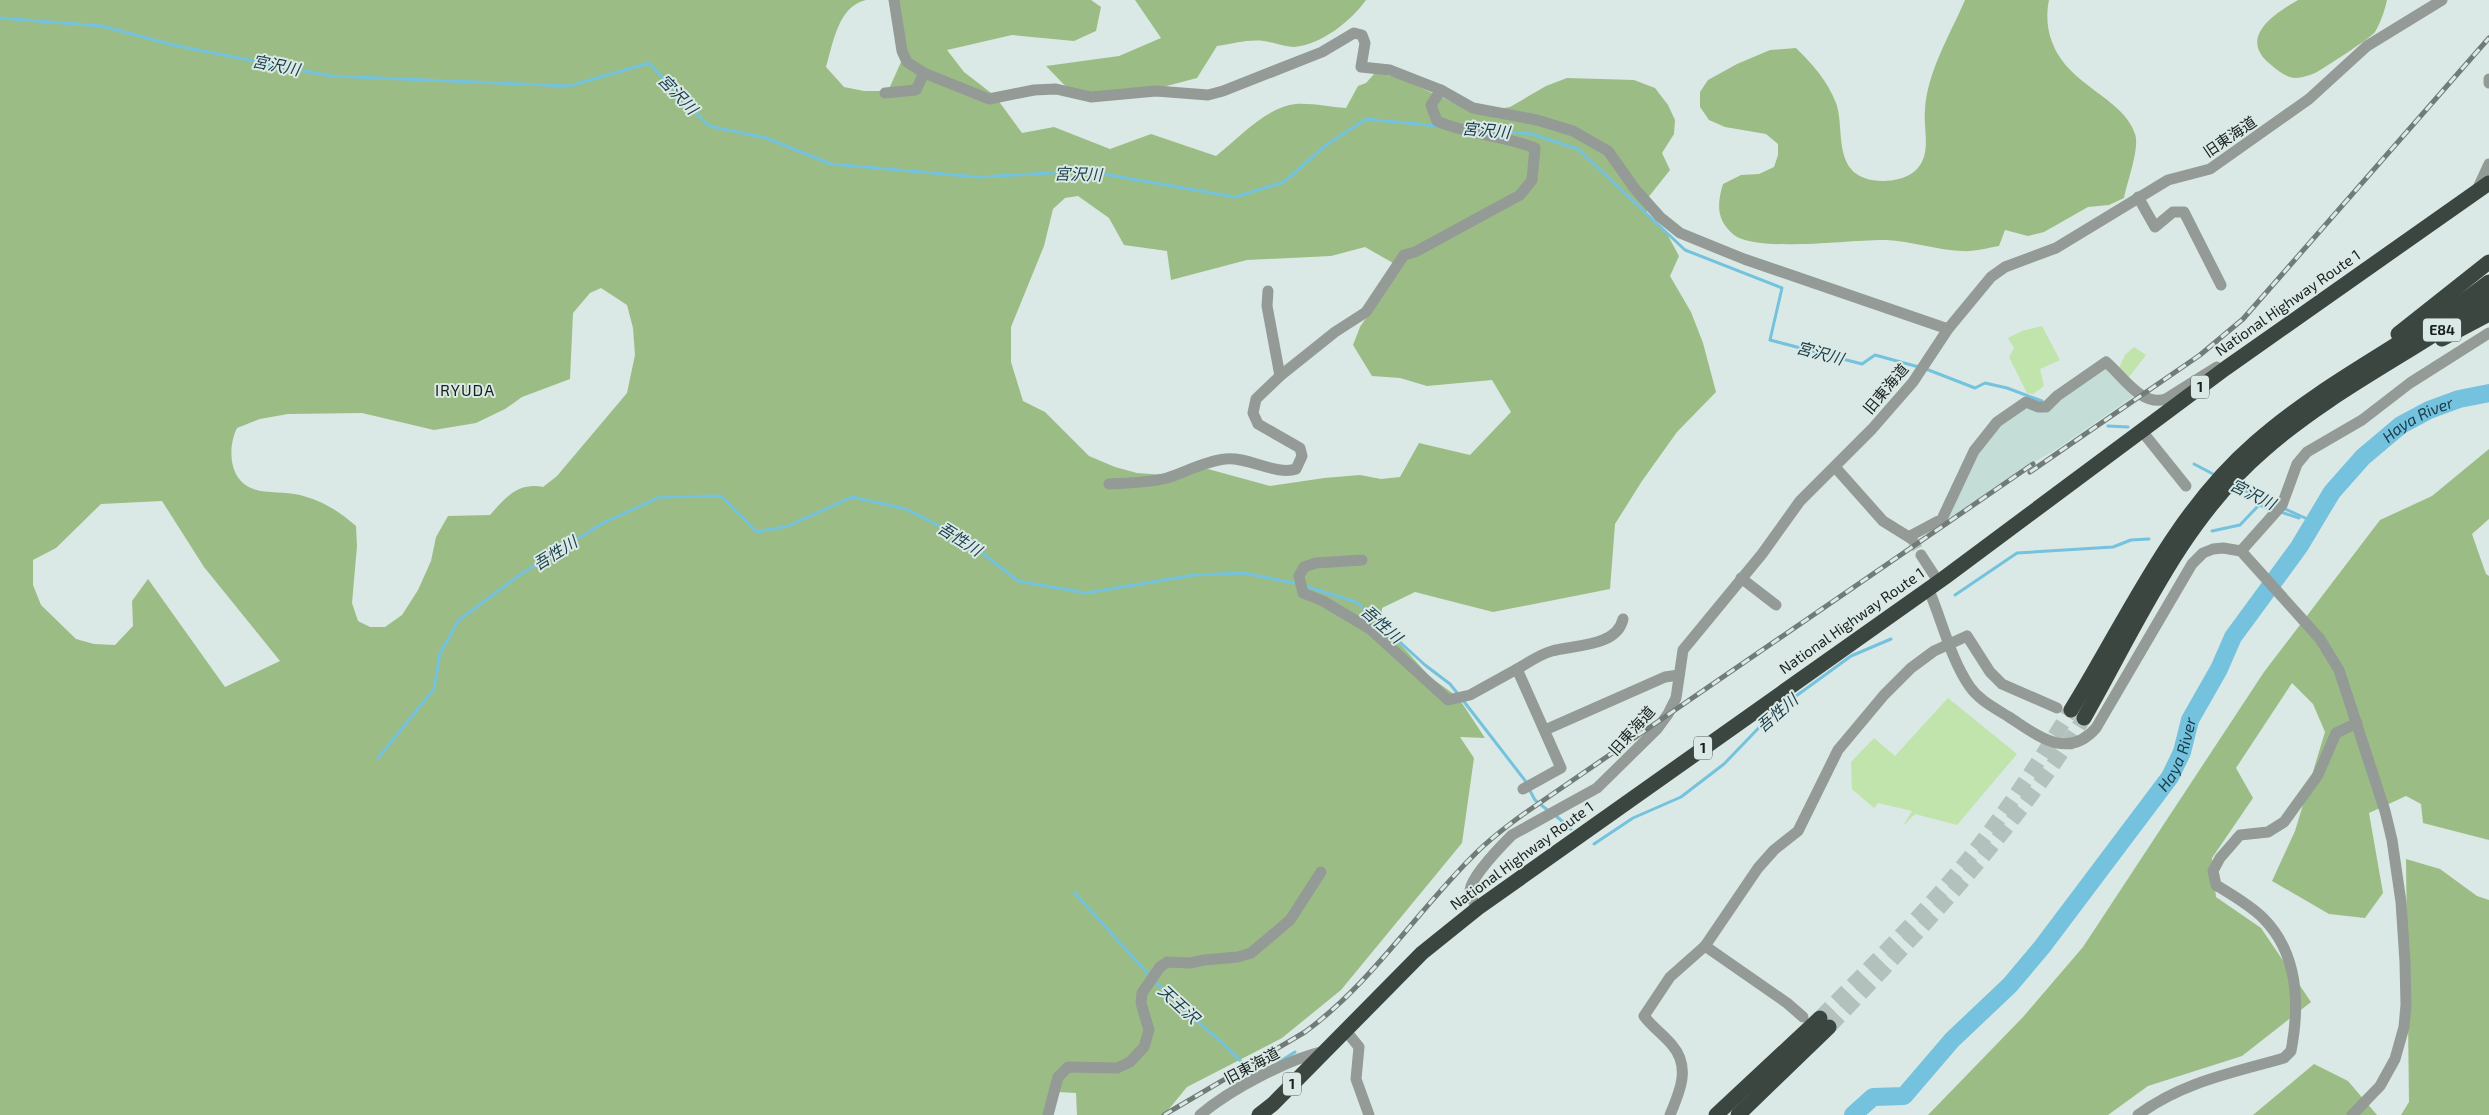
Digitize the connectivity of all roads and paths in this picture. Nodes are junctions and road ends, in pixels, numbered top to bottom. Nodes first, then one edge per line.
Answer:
1 (894, 0) edge
2 (2442, 0) edge
3 (924, 73) junction
4 (2489, 79) edge
5 (2489, 83) edge
6 (1441, 90) junction
7 (886, 93) dead end
8 (2489, 164) edge
9 (2489, 176) edge
10 (2489, 183) edge
11 (2476, 192) junction
12 (2138, 198) junction
13 (2489, 262) edge
14 (2489, 280) edge
15 (2221, 285) dead end
16 (1268, 292) dead end
17 (2489, 298) edge
18 (2489, 314) edge
19 (1948, 329) junction
20 (2489, 332) edge
21 (2398, 340) junction
22 (2395, 361) junction
23 (2226, 368) junction
24 (1280, 376) junction
25 (2141, 430) junction
26 (1835, 467) junction
27 (1109, 484) dead end
28 (2186, 486) dead end
29 (2244, 553) junction
30 (1921, 555) tunnel mouth
31 (1362, 560) dead end
32 (1741, 578) junction
33 (1933, 585) junction
34 (1776, 605) dead end
35 (1623, 619) dead end
36 (1950, 643) junction
37 (1517, 669) junction
38 (1679, 675) junction
39 (2070, 712) junction
40 (2348, 727) junction
41 (1545, 730) junction
42 (1523, 789) dead end
43 (1321, 872) dead end
44 (1478, 908) junction
45 (1705, 946) junction
46 (1803, 1017) dead end
47 (1346, 1031) junction
48 (1324, 1051) junction
49 (1048, 1115) edge
50 (1200, 1115) edge
51 (1259, 1115) edge
52 (1369, 1115) edge
53 (1670, 1115) edge
54 (1716, 1115) edge
55 (1738, 1115) edge
56 (2138, 1115) edge
57 (2352, 1115) edge

1 - 3 street
2 - 12 street, 旧東海道
3 - 6 street
3 - 7 street
4 - 5 street
6 - 19 street
6 - 24 street
8 - 11 street
9 - 11 highway
10 - 11 highway, National Highway Route 1 / 1
11 - 23 highway, National Highway Route 1 / 1
12 - 15 street
12 - 19 street, 旧東海道
13 - 21 highway
14 - 21 highway, E84
16 - 24 street
17 - 22 highway, E84
18 - 22 highway
19 - 26 street, 旧東海道
20 - 29 street
21 - 39 highway
22 - 39 highway
23 - 25 highway, National Highway Route 1 / 1
23 - 26 street
24 - 27 street
25 - 28 street
25 - 33 highway, National Highway Route 1 / 1
26 - 32 street, 旧東海道
29 - 36 street
29 - 40 street
30 - 33 street
31 - 37 street
32 - 34 street
32 - 38 street, 旧東海道
33 - 36 street
33 - 44 highway, National Highway Route 1 / 1
35 - 37 street
36 - 39 street
36 - 45 street
37 - 41 street
38 - 41 street
38 - 44 street, 旧東海道
40 - 56 street
40 - 57 street
41 - 42 street
43 - 49 street
44 - 47 highway, National Highway Route 1 / 1
45 - 46 street
45 - 53 street
47 - 48 highway, National Highway Route 1 / 1
47 - 52 street
48 - 50 street, 旧東海道
48 - 51 highway, National Highway Route 1 / 1
54 - 55 highway

